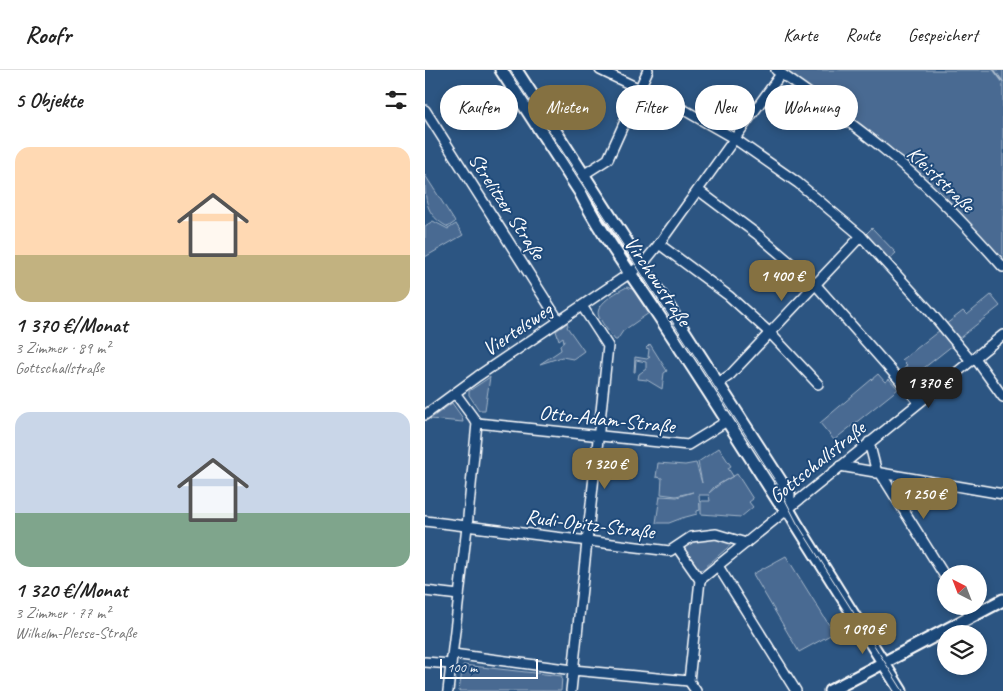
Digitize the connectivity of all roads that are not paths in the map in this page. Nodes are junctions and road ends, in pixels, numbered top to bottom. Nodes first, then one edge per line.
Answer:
1 (501, 70) edge
2 (516, 70) edge
3 (600, 70) edge
4 (648, 70) edge
5 (778, 72) edge
6 (632, 85) edge
7 (640, 85) edge
8 (425, 110) edge
9 (685, 111) edge
10 (621, 130) edge
11 (735, 139) junction
12 (583, 175) junction
13 (698, 190) junction
14 (861, 236) junction
15 (659, 244) junction
16 (642, 265) junction
17 (1003, 267) edge
18 (630, 274) junction
19 (815, 284) junction
20 (582, 306) junction
21 (559, 321) junction
22 (770, 333) junction
23 (1003, 335) edge
24 (973, 360) junction
25 (717, 384) junction
26 (817, 384) dead end
27 (455, 393) junction
28 (1003, 397) edge
29 (919, 402) junction
30 (425, 415) edge
31 (727, 420) junction
32 (477, 422) junction
33 (599, 436) junction
34 (869, 442) junction
35 (840, 466) junction
36 (879, 474) junction
37 (1003, 494) edge
38 (788, 508) junction
39 (425, 521) edge
40 (467, 527) junction
41 (588, 542) junction
42 (746, 543) junction
43 (677, 547) junction
44 (938, 565) edge
45 (718, 566) junction
46 (700, 580) junction
47 (425, 591) edge
48 (459, 595) junction
49 (1003, 600) edge
50 (971, 617) joint
51 (453, 654) junction
52 (425, 662) edge
53 (883, 662) junction
54 (451, 664) junction
55 (573, 670) junction
56 (689, 681) junction
57 (448, 691) edge
58 (571, 691) edge
59 (696, 691) edge
60 (796, 691) edge
61 (829, 691) edge
62 (901, 691) edge

1 - 18 main road, Virchowstraße
2 - 12 main road, Virchowstraße
3 - 6 street
4 - 7 street
5 - 11 street, Viertelsweg
5 - 17 street, Kleiststraße
8 - 21 street, Strelitzer Straße
9 - 11 street
10 - 12 street
11 - 13 street, Viertelsweg
11 - 14 street
12 - 16 main road, Virchowstraße
13 - 15 street, Viertelsweg
13 - 19 street
14 - 19 street
14 - 24 street
15 - 16 street, Viertelsweg
15 - 22 street
16 - 18 street, Viertelsweg
16 - 25 main road, Virchowstraße
18 - 20 street, Viertelsweg
18 - 31 main road, Virchowstraße
19 - 22 street
19 - 29 street
20 - 21 street, Viertelsweg
20 - 33 street
21 - 27 street, Viertelsweg
22 - 25 street
22 - 26 street
23 - 24 street, Gottschallstraße
24 - 28 street
24 - 29 street, Gottschallstraße
25 - 38 main road, Virchowstraße
27 - 30 street, Viertelsweg
27 - 32 street
29 - 34 street, Gottschallstraße
31 - 33 street, Otto-Adam-Straße
31 - 38 main road, Virchowstraße
32 - 33 street, Otto-Adam-Straße
32 - 40 street
33 - 41 street
34 - 35 street, Gottschallstraße
34 - 36 street
35 - 36 street
35 - 38 street, Gottschallstraße
36 - 37 street
36 - 44 street
38 - 42 street, Gottschallstraße
38 - 53 main road, Virchowstraße
39 - 40 street, Rudi-Opitz-Straße
40 - 41 street, Rudi-Opitz-Straße
40 - 48 street
41 - 43 street, Rudi-Opitz-Straße
41 - 55 street
42 - 43 street, Rudi-Opitz-Straße
42 - 45 street, Gottschallstraße
43 - 46 street
45 - 46 street, Gottschallstraße
45 - 60 street
46 - 56 street
47 - 48 street
48 - 51 street
49 - 50 main road
50 - 53 main road
51 - 54 street
51 - 55 street
52 - 54 street
53 - 61 main road
53 - 62 main road, Virchowstraße
54 - 57 street
55 - 56 street
55 - 58 street
56 - 59 street

